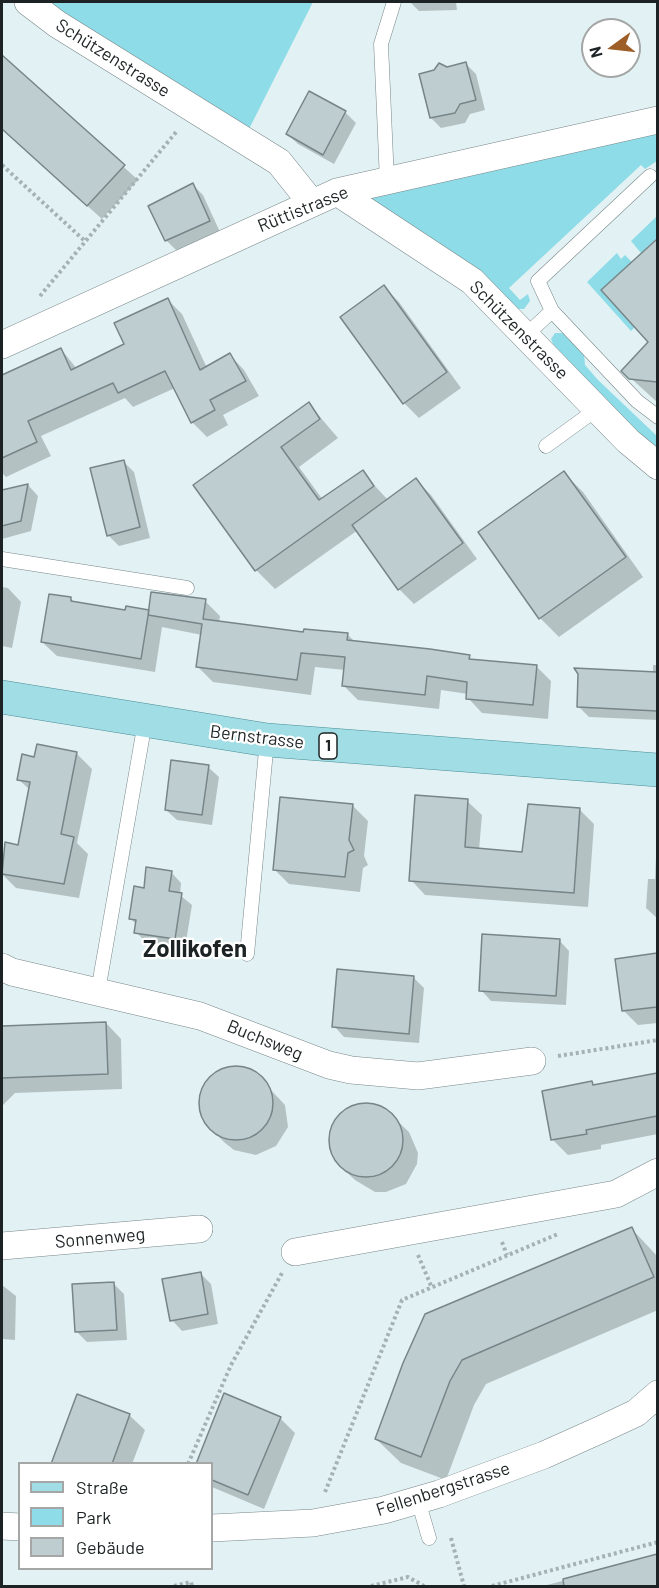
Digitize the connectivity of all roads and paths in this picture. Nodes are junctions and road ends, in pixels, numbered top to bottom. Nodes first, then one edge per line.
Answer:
1 (28, 2) edge
2 (394, 2) edge
3 (194, 109) junction
4 (657, 120) edge
5 (2, 165) edge
6 (650, 176) dead end
7 (387, 181) junction
8 (337, 192) junction
9 (311, 202) junction
10 (86, 242) junction
11 (552, 311) junction
12 (27, 333) junction
13 (525, 335) junction
14 (2, 345) edge
15 (597, 409) junction
16 (657, 417) edge
17 (546, 446) dead end
18 (657, 466) edge
19 (2, 559) edge
20 (187, 588) dead end
21 (3, 704) edge
22 (146, 722) junction
23 (267, 740) junction
24 (657, 770) edge
25 (247, 954) dead end
26 (2, 967) edge
27 (98, 991) junction
28 (657, 1040) edge
29 (532, 1061) joint
30 (657, 1172) edge
31 (582, 1201) junction
32 (199, 1229) dead end
33 (408, 1232) junction
34 (2, 1246) edge
35 (295, 1252) joint
36 (432, 1288) junction
37 (657, 1394) edge
38 (190, 1462) edge
39 (418, 1500) junction
40 (313, 1523) junction
41 (2, 1526) edge
42 (18, 1527) edge
43 (213, 1528) edge
44 (429, 1538) dead end
45 (452, 1542) dead end
46 (657, 1542) edge
47 (174, 1587) edge
48 (192, 1587) edge
49 (371, 1587) edge
50 (424, 1587) edge
51 (464, 1587) edge
52 (492, 1587) edge

1 - 3 street, Schützenstrasse
2 - 7 lane
3 - 9 street, Schützenstrasse
3 - 10 path
4 - 7 street, Rüttistrasse
5 - 10 path
6 - 11 lane
7 - 8 street, Rüttistrasse
8 - 9 street, Rüttistrasse
8 - 13 street, Schützenstrasse
9 - 12 street, Rüttistrasse
10 - 12 path
11 - 13 lane
11 - 16 lane
12 - 14 street, Rüttistrasse
13 - 15 street, Schützenstrasse
15 - 17 lane
15 - 18 street, Schützenstrasse
19 - 20 lane
21 - 22 main road, Bernstrasse / 1
22 - 23 main road, Bernstrasse / 1
22 - 27 lane
23 - 24 main road, Bernstrasse / 1
23 - 25 lane
26 - 27 street, Buchsweg
27 - 29 street, Buchsweg
28 - 29 path
30 - 31 street
31 - 33 street
31 - 36 path
32 - 34 street, Sonnenweg
33 - 35 street
33 - 36 path
35 - 38 path
36 - 40 path
37 - 39 street, Fellenbergstrasse
39 - 40 street, Fellenbergstrasse
39 - 44 lane
40 - 43 street, Fellenbergstrasse
41 - 42 street
45 - 51 path
46 - 52 path
47 - 48 path
49 - 50 path

